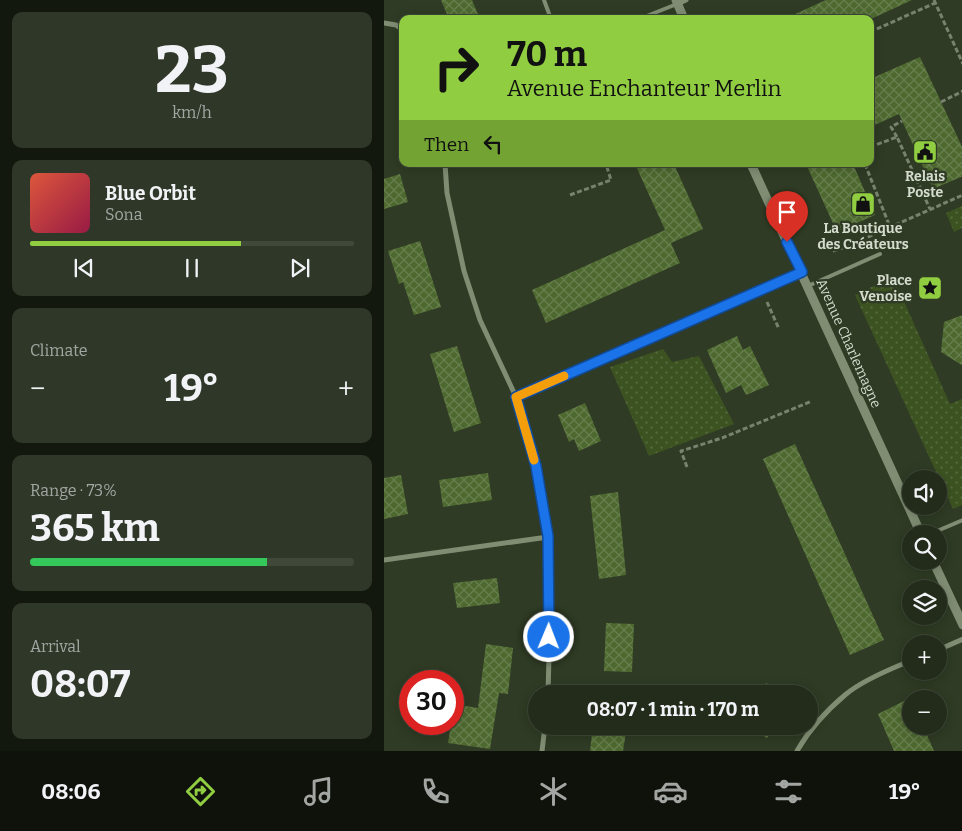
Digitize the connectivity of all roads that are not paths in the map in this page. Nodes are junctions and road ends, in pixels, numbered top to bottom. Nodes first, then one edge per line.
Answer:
1 (544, 0) edge
2 (686, 0) edge
3 (676, 2) edge
4 (550, 15) edge
5 (648, 15) edge
6 (682, 15) edge
7 (384, 22) edge
8 (399, 27) edge
9 (445, 167) edge
10 (752, 167) edge
11 (880, 254) dead end
12 (802, 272) junction
13 (808, 286) junction
14 (516, 397) junction
15 (962, 520) edge
16 (917, 525) edge
17 (947, 527) edge
18 (548, 536) junction
19 (384, 560) edge
20 (937, 570) edge
21 (962, 625) edge
22 (962, 639) edge
23 (947, 646) edge
24 (902, 665) edge
25 (548, 685) edge
26 (544, 735) edge
27 (542, 751) edge
28 (797, 751) edge

1 - 4 lane
2 - 3 street
3 - 5 lane
3 - 6 street
7 - 8 street
9 - 14 street
10 - 12 street, Avenue Charlemagne
11 - 13 lane
12 - 13 street, Avenue Charlemagne
12 - 14 street
13 - 16 street, Avenue Charlemagne
14 - 18 street
15 - 17 lane
18 - 19 street
18 - 25 street
20 - 21 street
22 - 23 street
24 - 28 street
26 - 27 street

